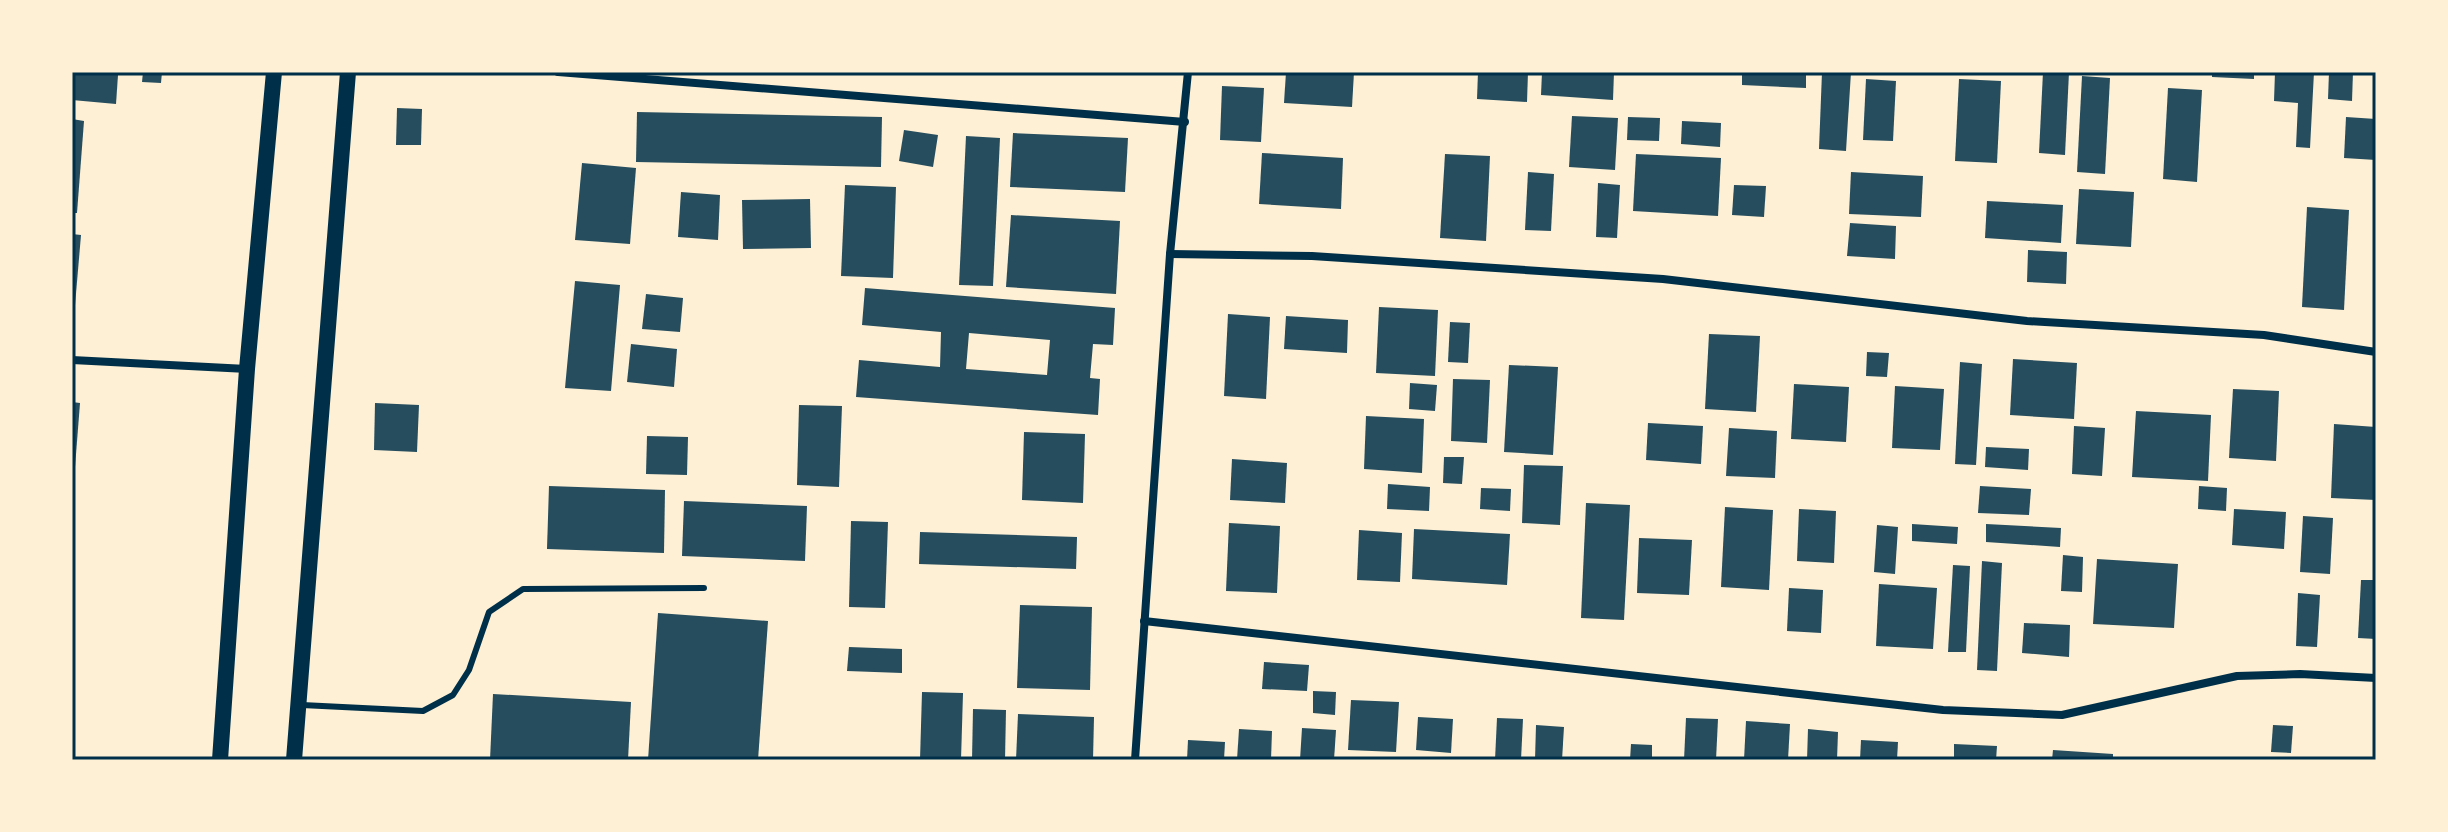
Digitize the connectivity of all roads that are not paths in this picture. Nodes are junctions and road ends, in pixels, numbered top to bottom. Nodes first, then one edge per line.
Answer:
1 (274, 72) edge
2 (348, 72) edge
3 (558, 72) edge
4 (1188, 72) edge
5 (1185, 122) junction
6 (1170, 254) junction
7 (2376, 352) edge
8 (72, 360) edge
9 (247, 369) junction
10 (704, 588) dead end
11 (1144, 621) junction
12 (2376, 678) edge
13 (298, 705) junction
14 (220, 760) edge
15 (294, 760) edge
16 (1135, 760) edge

1 - 9 main road
2 - 13 main road
3 - 5 street
4 - 5 street
5 - 6 street
6 - 7 street
6 - 11 street
8 - 9 street
9 - 14 main road
10 - 13 lane
11 - 12 street
11 - 16 street
13 - 15 main road

